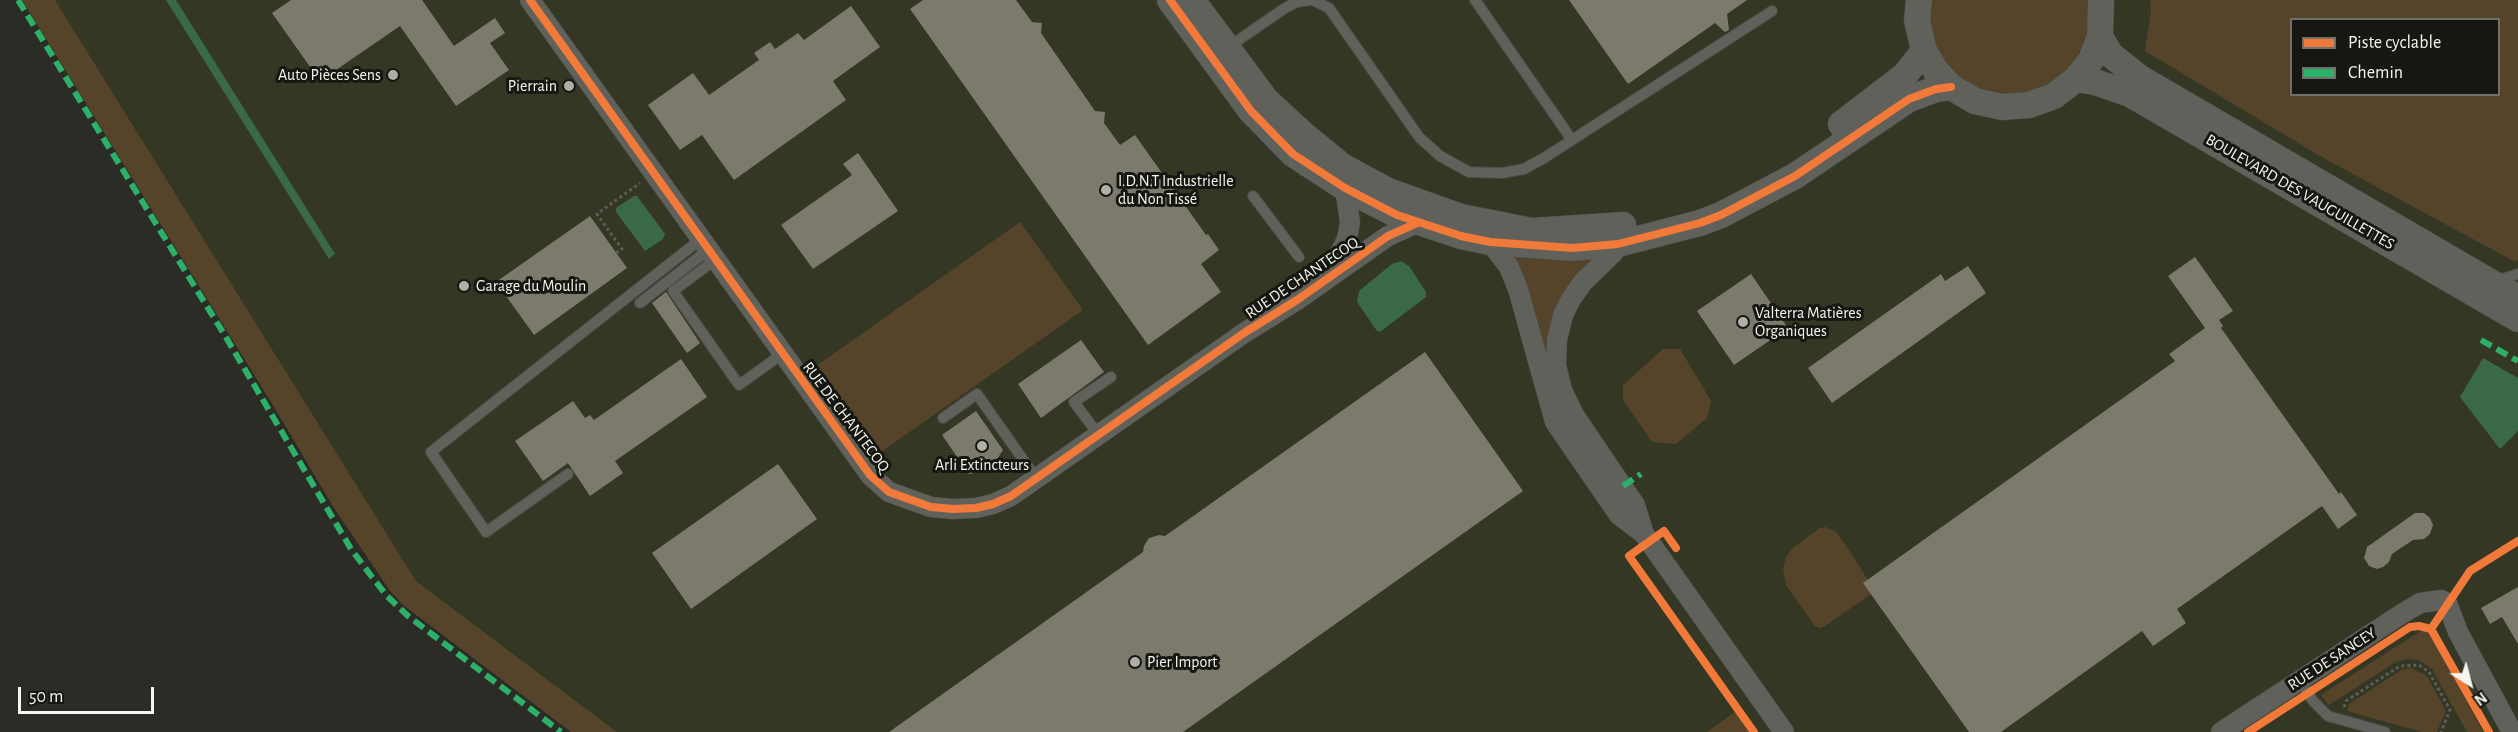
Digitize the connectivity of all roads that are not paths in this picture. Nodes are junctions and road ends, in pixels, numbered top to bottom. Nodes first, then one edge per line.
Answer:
1 (530, 0) edge
2 (1170, 0) edge
3 (1192, 0) edge
4 (1311, 0) edge
5 (1475, 0) edge
6 (1919, 0) edge
7 (2101, 0) edge
8 (1298, 1) edge
9 (1772, 11) dead end
10 (2100, 37) junction
11 (1227, 49) junction
12 (1924, 51) junction
13 (2076, 79) junction
14 (1951, 87) junction
15 (1572, 140) junction
16 (1345, 188) junction
17 (1253, 196) dead end
18 (1417, 223) junction
19 (1490, 242) junction
20 (1618, 244) junction
21 (708, 250) junction
22 (1299, 258) dead end
23 (2518, 274) edge
24 (2491, 282) junction
25 (2518, 297) edge
26 (640, 303) dead end
27 (2518, 319) edge
28 (1244, 333) junction
29 (782, 354) junction
30 (1111, 377) dead end
31 (943, 418) dead end
32 (1098, 434) junction
33 (568, 474) dead end
34 (1036, 478) junction
35 (1644, 534) junction
36 (2299, 680) junction
37 (1784, 732) edge
38 (2222, 732) edge
39 (2385, 732) edge
40 (2512, 732) edge

1 - 21 street, RUE DE CHANTECOQ
2 - 16 street
3 - 11 street
4 - 8 lane
4 - 15 lane
5 - 15 lane
6 - 12 street
7 - 10 street
8 - 11 lane
9 - 15 lane
10 - 13 street
10 - 24 street, BOULEVARD DES VAUGUILLETTES
11 - 12 street
12 - 14 street
13 - 14 street
13 - 27 street, BOULEVARD DES VAUGUILLETTES
14 - 20 street
16 - 18 street
16 - 28 street
17 - 22 lane
18 - 19 street
18 - 28 street, RUE DE CHANTECOQ
19 - 20 street
19 - 35 street
20 - 35 street
21 - 26 lane
21 - 29 street, RUE DE CHANTECOQ
21 - 29 lane
21 - 33 lane
23 - 24 lane
24 - 25 street, BOULEVARD DES VAUGUILLETTES
28 - 32 street, RUE DE CHANTECOQ
29 - 34 street, RUE DE CHANTECOQ
30 - 32 lane
31 - 34 lane
32 - 34 street, RUE DE CHANTECOQ
35 - 37 street
36 - 38 street, RUE DE SANCEY
36 - 39 lane
36 - 40 street, RUE DE SANCEY

